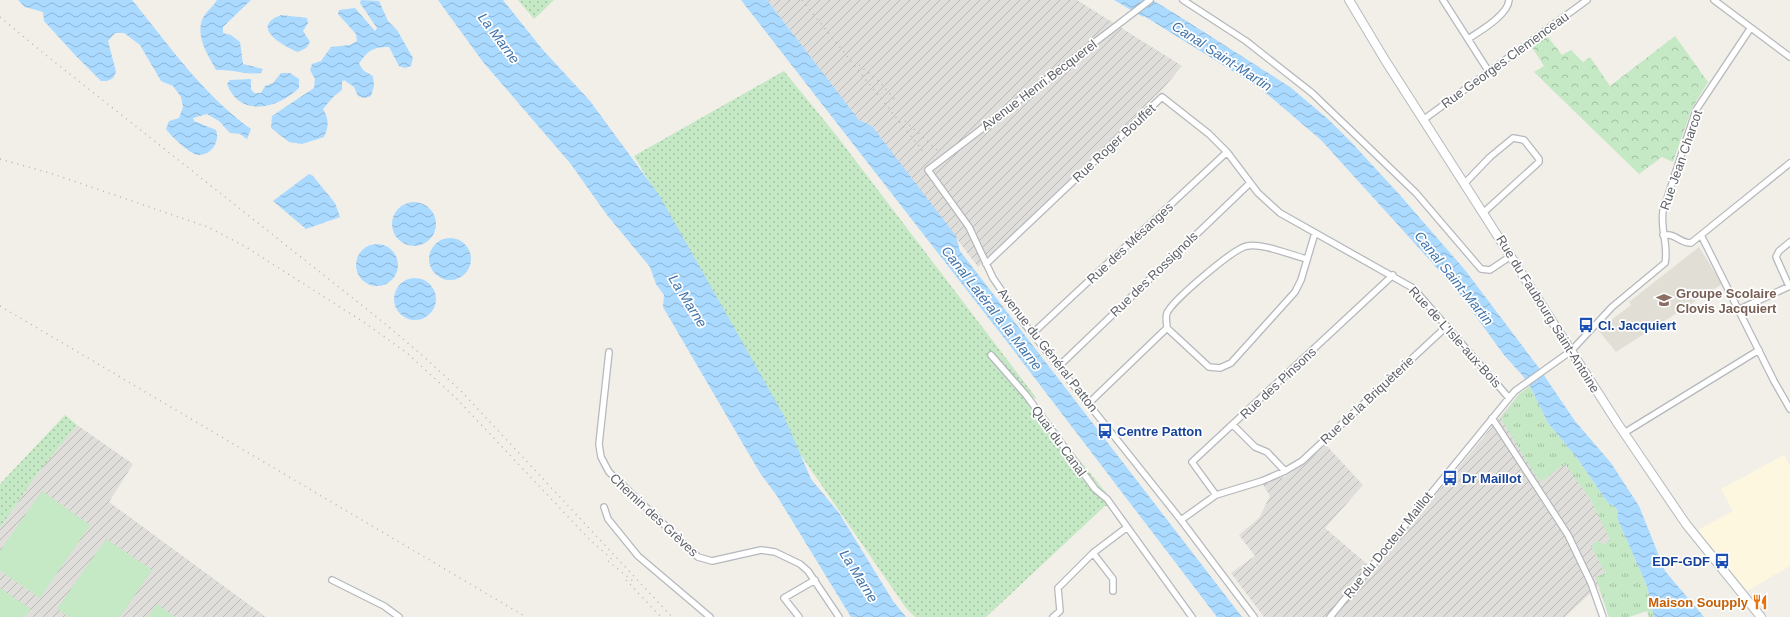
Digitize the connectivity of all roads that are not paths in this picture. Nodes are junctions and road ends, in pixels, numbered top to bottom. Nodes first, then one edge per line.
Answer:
1 (1150, 0) edge
2 (1183, 0) edge
3 (1348, 0) edge
4 (1443, 0) edge
5 (1509, 0) edge
6 (1587, 0) edge
7 (1714, 0) edge
8 (1750, 28) junction
9 (1468, 39) junction
10 (1790, 57) edge
11 (1489, 72) junction
12 (1423, 120) junction
13 (1227, 152) junction
14 (1790, 163) edge
15 (928, 170) joint
16 (1250, 183) junction
17 (1464, 184) junction
18 (1483, 213) junction
19 (1315, 232) junction
20 (1662, 235) junction
21 (1701, 235) junction
22 (1790, 242) edge
23 (1511, 256) junction
24 (1307, 259) junction
25 (986, 264) junction
26 (1394, 275) junction
27 (1790, 286) edge
28 (1740, 309) junction
29 (1447, 326) junction
30 (1167, 328) junction
31 (1033, 333) junction
32 (1759, 350) junction
33 (1571, 351) junction
34 (609, 352) dead end
35 (991, 355) dead end
36 (1058, 366) junction
37 (1509, 398) junction
38 (1089, 403) junction
39 (1790, 409) edge
40 (1492, 418) junction
41 (1233, 425) junction
42 (1624, 433) junction
43 (1285, 471) junction
44 (1216, 495) junction
45 (604, 507) dead end
46 (1181, 520) junction
47 (1126, 528) junction
48 (1092, 553) junction
49 (332, 580) dead end
50 (815, 580) junction
51 (1113, 591) dead end
52 (1186, 609) junction
53 (1060, 611) junction
54 (399, 617) edge
55 (710, 617) edge
56 (799, 617) edge
57 (839, 617) edge
58 (1053, 617) edge
59 (1065, 617) edge
60 (1189, 617) edge
61 (1192, 617) edge
62 (1254, 617) edge
63 (1330, 617) edge
64 (1603, 617) edge
65 (1761, 617) edge

1 - 15 street, Avenue Henri Becquerel
2 - 23 street
3 - 12 street, Rue du Faubourg Saint-Antoine
4 - 9 street
5 - 9 street
6 - 11 street, Rue Georges Clemenceau
7 - 8 street
8 - 10 street
8 - 20 street, Rue Jean Charcot
9 - 11 street
11 - 12 street, Rue Georges Clemenceau
12 - 17 street, Rue du Faubourg Saint-Antoine
13 - 16 street, Rue Roger Bouffet
13 - 25 street, Rue Roger Bouffet
13 - 31 street, Rue des Mésanges
14 - 21 street
15 - 25 street, Avenue du Général Patton
16 - 19 street, Rue Roger Bouffet
16 - 36 street, Rue des Rossignols
17 - 18 street, Rue du Faubourg Saint-Antoine
17 - 18 street
18 - 23 street, Rue du Faubourg Saint-Antoine
19 - 24 street
19 - 26 street, Rue de L'Isle-aux-Bois
20 - 21 street
20 - 33 street, Rue Jean Charcot
21 - 28 street
22 - 27 street
23 - 33 street, Rue du Faubourg Saint-Antoine
24 - 30 street
24 - 30 street
25 - 31 street, Avenue du Général Patton
26 - 29 street, Rue de L'Isle-aux-Bois
26 - 41 street, Rue des Pinsons
27 - 28 street
28 - 32 street
29 - 37 street, Rue de L'Isle-aux-Bois
29 - 43 street, Rue de la Briquèterie
30 - 38 street
31 - 36 street, Avenue du Général Patton
32 - 39 street
32 - 42 street
33 - 37 street, Rue du Docteur Maillot
33 - 42 street, Rue du Faubourg Saint-Antoine
34 - 50 street, Chemin des Grèves
35 - 47 street, Quai du Canal
36 - 38 street, Avenue du Général Patton
37 - 40 street, Rue du Docteur Maillot
38 - 46 street, Avenue du Général Patton
40 - 63 street, Rue du Docteur Maillot
40 - 64 street
41 - 43 street
41 - 44 street, Rue des Pinsons
42 - 65 street, Rue du Faubourg Saint-Antoine
43 - 44 street, Rue de la Briquèterie
44 - 46 street, Rue de la Briquèterie
45 - 55 street
46 - 62 street, Avenue du Général Patton
47 - 48 street
47 - 52 street, Quai du Canal
48 - 51 street
48 - 53 street
49 - 54 street
50 - 56 street
50 - 57 street, Chemin des Grèves
52 - 60 street
52 - 61 street, Quai du Canal
53 - 58 street
53 - 59 street

